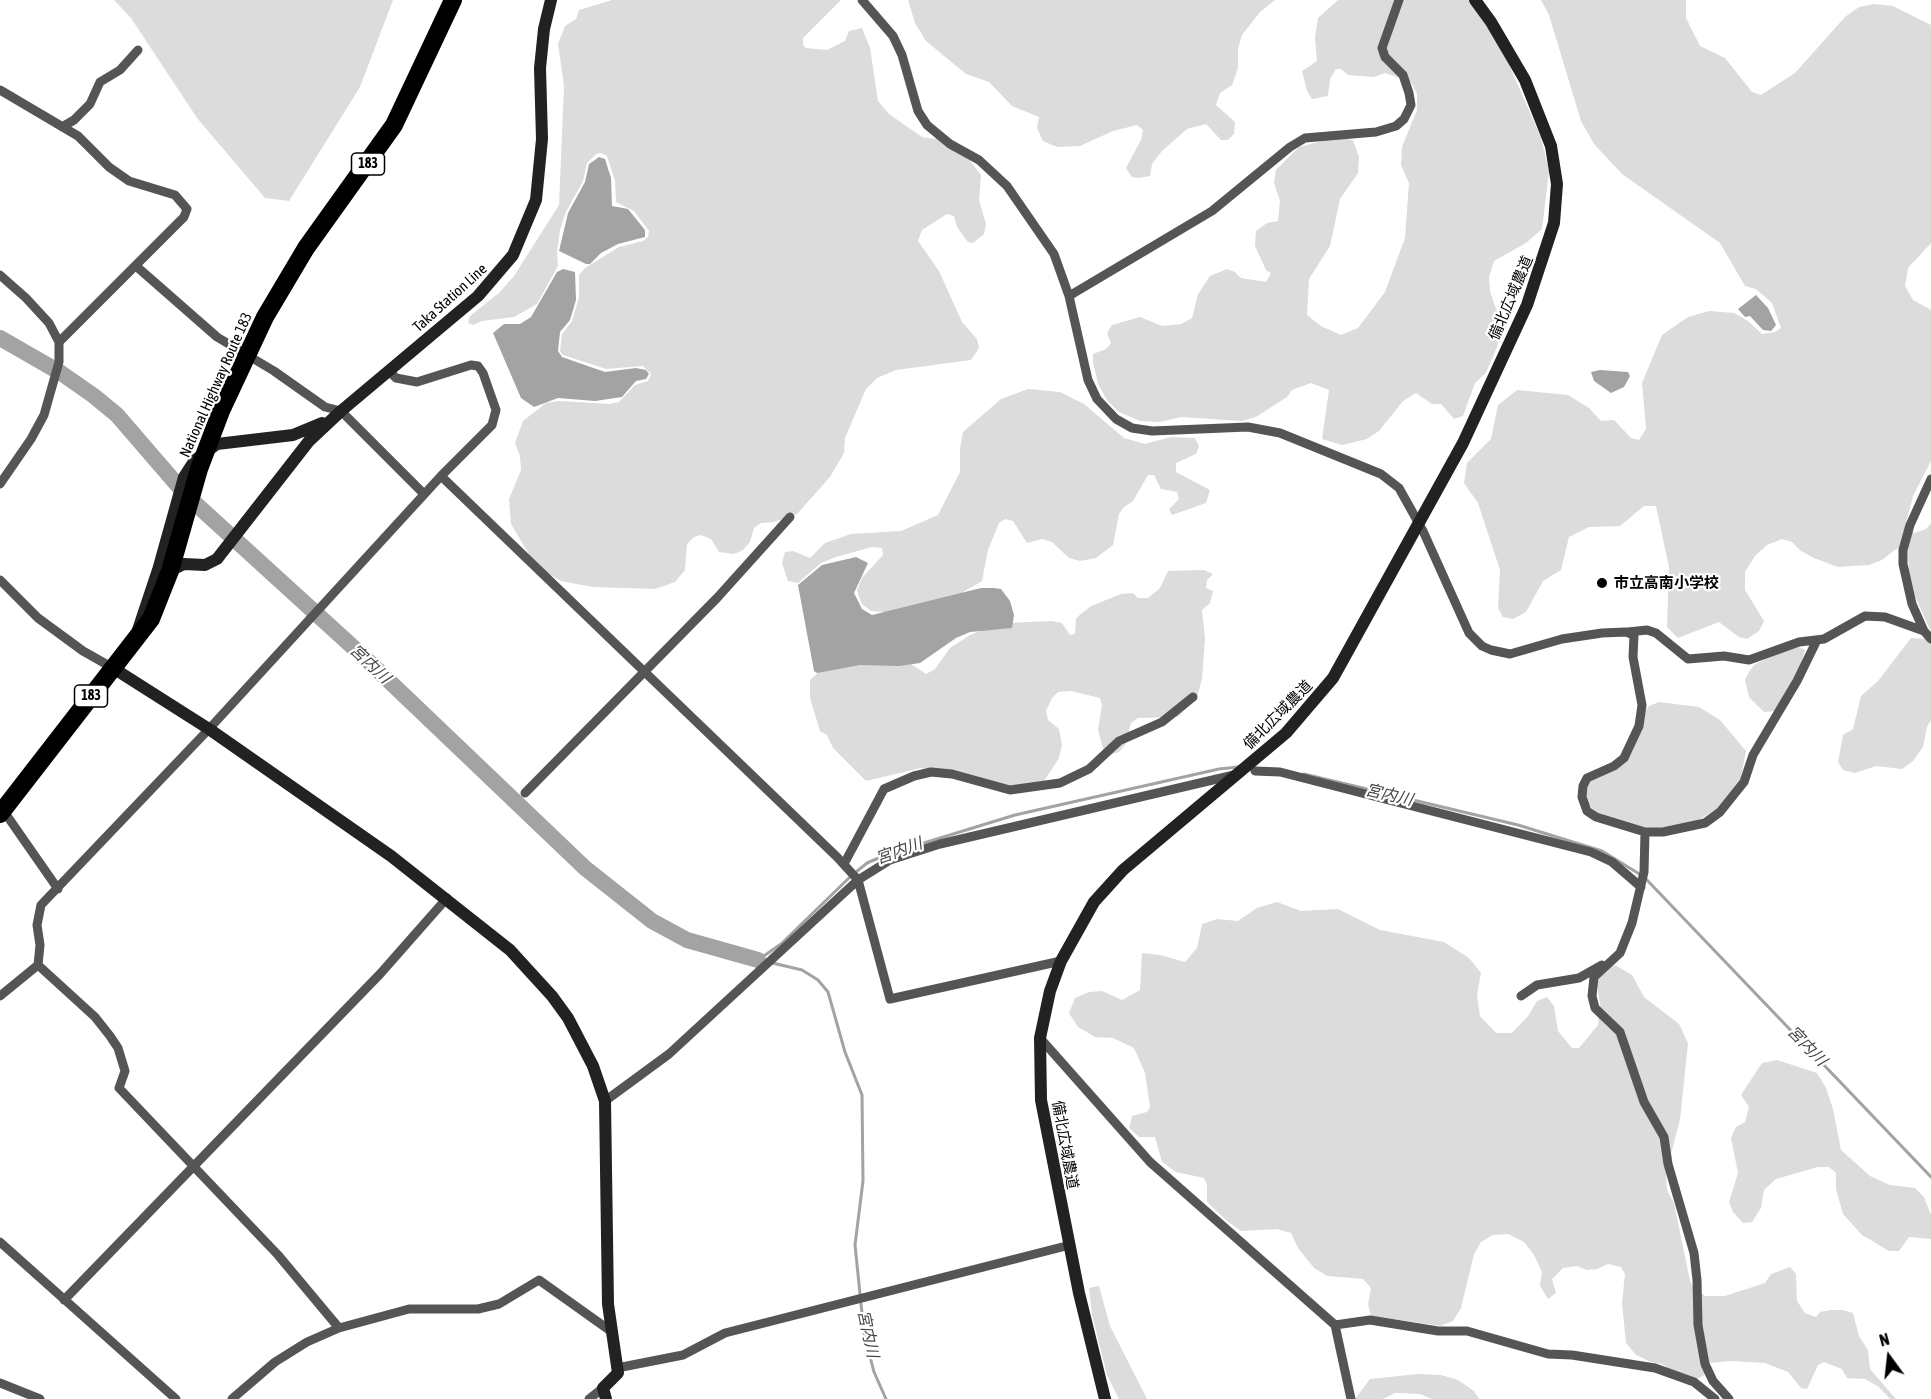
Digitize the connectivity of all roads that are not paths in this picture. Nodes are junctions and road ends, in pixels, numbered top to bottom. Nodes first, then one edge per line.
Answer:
1 (453, 0) edge
2 (551, 0) edge
3 (862, 0) edge
4 (1399, 0) edge
5 (1475, 0) edge
6 (138, 50) dead end
7 (0, 90) edge
8 (62, 127) junction
9 (136, 266) junction
10 (0, 274) edge
11 (1069, 296) junction
12 (59, 342) junction
13 (389, 370) junction
14 (340, 411) junction
15 (441, 476) junction
16 (1931, 479) edge
17 (0, 484) edge
18 (424, 494) junction
19 (790, 517) dead end
20 (1419, 525) junction
21 (170, 571) junction
22 (0, 580) edge
23 (1924, 631) junction
24 (1628, 632) junction
25 (1931, 639) edge
26 (134, 641) junction
27 (1816, 642) junction
28 (113, 669) junction
29 (644, 673) junction
30 (1193, 697) dead end
31 (209, 729) junction
32 (1248, 769) junction
33 (525, 793) dead end
34 (2, 812) edge
35 (1645, 832) junction
36 (844, 864) junction
37 (858, 880) junction
38 (1642, 882) junction
39 (58, 889) junction
40 (447, 898) junction
41 (1061, 961) junction
42 (1607, 964) junction
43 (38, 965) junction
44 (0, 996) edge
45 (1521, 996) dead end
46 (1040, 1038) junction
47 (605, 1101) junction
48 (192, 1167) junction
49 (0, 1242) edge
50 (1070, 1245) junction
51 (64, 1300) junction
52 (1335, 1325) junction
53 (339, 1328) junction
54 (612, 1332) junction
55 (617, 1368) junction
56 (0, 1383) edge
57 (605, 1394) edge
58 (238, 1397) edge
59 (40, 1399) edge
60 (176, 1399) edge
61 (589, 1399) edge
62 (1105, 1399) edge
63 (1351, 1399) edge
64 (1715, 1399) edge
65 (1729, 1399) edge

1 - 21 highway, National Highway Route 183 / 183
2 - 13 street, Taka Station Line
3 - 11 street
4 - 11 street
5 - 20 street, 備北広域農道
6 - 8 street
7 - 8 street
8 - 9 street
9 - 12 street
9 - 14 street
10 - 12 street
11 - 20 street
12 - 17 street
13 - 14 street, Taka Station Line
13 - 15 street
14 - 18 street
14 - 21 street, Taka Station Line
14 - 26 street, Taka Station Line
15 - 18 street
15 - 29 street
16 - 23 street
18 - 31 street
19 - 29 street
20 - 24 street
20 - 32 street, 備北広域農道
21 - 26 highway, National Highway Route 183 / 183
22 - 28 street
23 - 25 street
23 - 27 street
24 - 27 street
24 - 35 street
26 - 28 highway, National Highway Route 183 / 183
27 - 35 street
28 - 31 street
28 - 34 highway, National Highway Route 183 / 183
29 - 33 street
29 - 36 street
30 - 36 street
31 - 39 street
31 - 40 street
32 - 37 street
32 - 38 street
32 - 41 street, 備北広域農道
34 - 39 street
35 - 38 street
36 - 37 street
37 - 41 street
37 - 47 street
38 - 42 street
39 - 43 street
40 - 47 street
40 - 48 street
41 - 46 street, 備北広域農道
42 - 45 street
42 - 65 street
43 - 44 street
43 - 48 street
46 - 50 street, 備北広域農道
46 - 52 street
47 - 54 street
48 - 51 street
48 - 53 street
49 - 51 street
50 - 55 street
50 - 62 street, 備北広域農道
51 - 60 street
52 - 63 street
52 - 64 street
53 - 54 street
53 - 58 street
54 - 55 street
55 - 57 street
56 - 59 street
57 - 61 street

